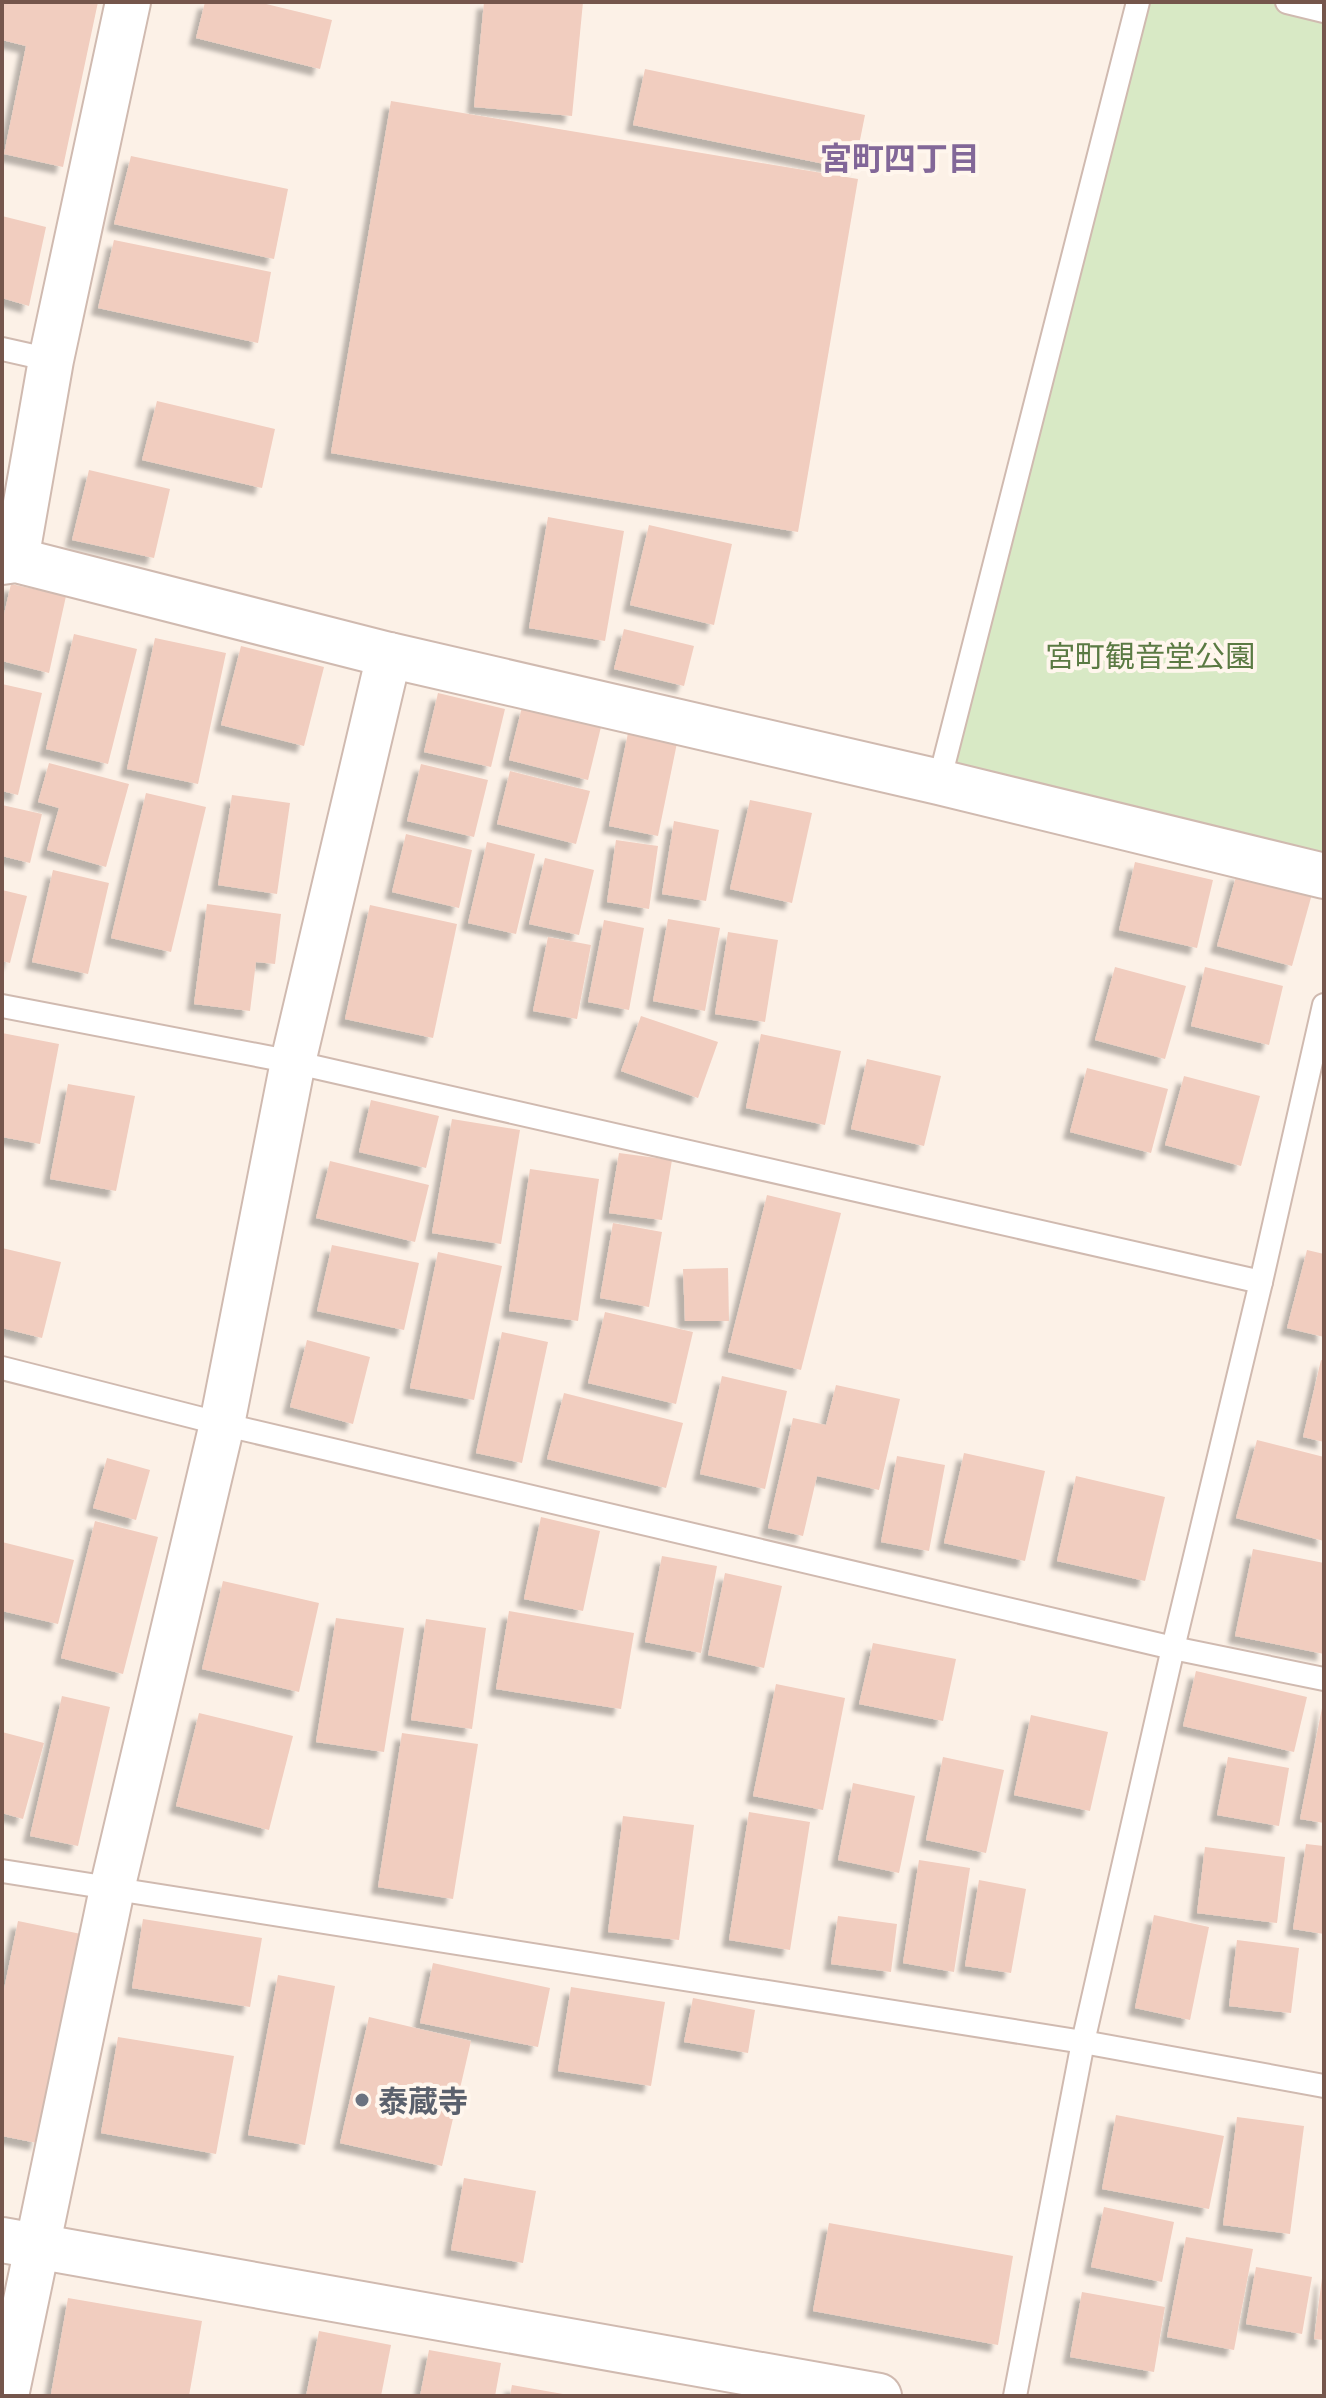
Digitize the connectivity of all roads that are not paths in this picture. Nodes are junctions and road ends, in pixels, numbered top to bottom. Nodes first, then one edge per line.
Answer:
1 (128, 2) edge
2 (1138, 2) edge
3 (1287, 2) edge
4 (1324, 11) edge
5 (2, 349) edge
6 (51, 360) junction
7 (9, 561) edge
8 (389, 655) junction
9 (939, 782) junction
10 (1324, 876) edge
11 (1324, 1005) edge
12 (2, 1006) edge
13 (293, 1062) junction
14 (1261, 1282) junction
15 (2, 1368) edge
16 (222, 1424) junction
17 (1173, 1648) junction
18 (1324, 1679) edge
19 (2, 1871) edge
20 (112, 1889) junction
21 (1083, 2042) junction
22 (1324, 2086) edge
23 (20, 2243) edge
24 (6, 2396) edge
25 (879, 2396) edge
26 (1015, 2396) edge

1 - 6 street
2 - 9 lane
3 - 4 lane
5 - 6 lane
6 - 7 street
7 - 8 street
8 - 9 street
8 - 13 street
9 - 10 street
11 - 14 lane
12 - 13 lane
13 - 14 lane
13 - 16 street
14 - 17 lane
15 - 16 lane
16 - 17 lane
16 - 20 street
17 - 18 lane
17 - 21 lane
19 - 20 lane
20 - 21 lane
20 - 23 street
21 - 22 lane
21 - 26 lane
23 - 24 street
23 - 25 street

